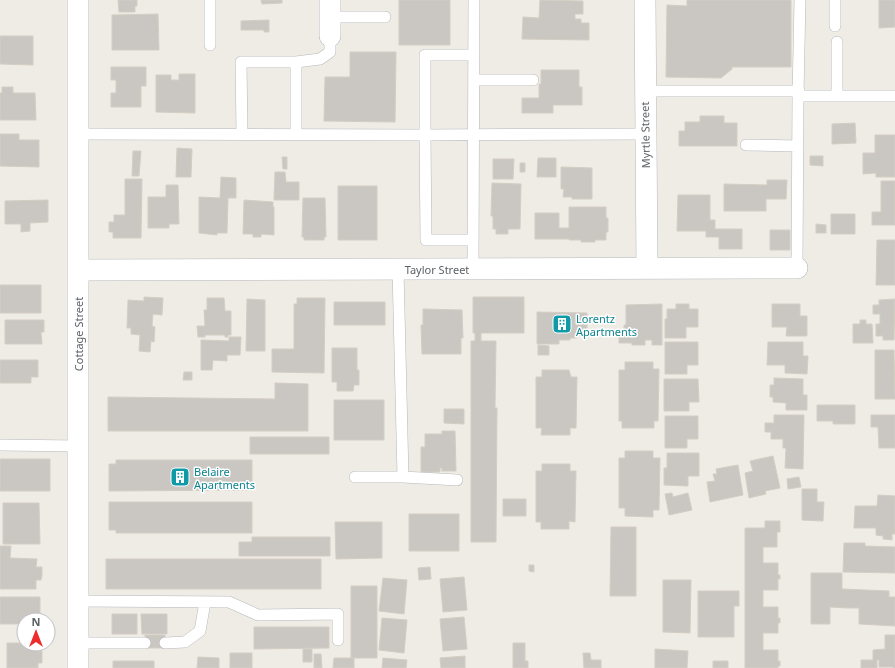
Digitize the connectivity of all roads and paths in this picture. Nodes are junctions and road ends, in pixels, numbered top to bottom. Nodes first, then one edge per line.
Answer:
1 (78, 0) edge
2 (210, 0) edge
3 (474, 0) edge
4 (644, 0) edge
5 (800, 0) edge
6 (835, 0) edge
7 (385, 17) dead end
8 (330, 18) edge
9 (835, 26) dead end
10 (837, 42) dead end
11 (210, 45) dead end
12 (474, 55) junction
13 (296, 62) junction
14 (474, 80) junction
15 (533, 80) dead end
16 (645, 91) junction
17 (799, 94) junction
18 (837, 96) junction
19 (895, 96) edge
20 (78, 134) junction
21 (242, 134) junction
22 (646, 134) junction
23 (296, 135) junction
24 (425, 135) junction
25 (474, 135) junction
26 (746, 145) dead end
27 (798, 146) junction
28 (473, 240) junction
29 (796, 268) joint
30 (398, 269) junction
31 (473, 269) junction
32 (646, 269) junction
33 (78, 270) junction
34 (0, 445) edge
35 (78, 446) junction
36 (355, 477) dead end
37 (403, 477) junction
38 (457, 480) dead end
39 (78, 601) junction
40 (205, 602) junction
41 (338, 640) dead end
42 (78, 643) junction
43 (145, 643) dead end
44 (165, 643) dead end
45 (78, 668) edge

1 - 20 street, Cottage Street
2 - 11 lane
3 - 12 lane
4 - 16 street, Myrtle Street
5 - 17 lane
6 - 9 lane
7 - 8 lane
8 - 13 lane
10 - 18 lane
12 - 14 lane
12 - 24 lane
13 - 21 lane
13 - 23 lane
14 - 15 lane
14 - 25 lane
16 - 17 lane
16 - 22 street, Myrtle Street
17 - 18 lane
17 - 27 lane
18 - 19 lane
20 - 21 lane
20 - 33 street, Cottage Street
21 - 23 lane
22 - 25 lane
22 - 32 street, Myrtle Street
23 - 24 lane
24 - 25 lane
24 - 28 lane
25 - 28 lane
26 - 27 lane
27 - 29 lane
28 - 31 lane
29 - 32 street, Taylor Street
30 - 31 street, Taylor Street
30 - 33 street, Taylor Street
30 - 37 lane
31 - 32 street, Taylor Street
33 - 35 street, Cottage Street
34 - 35 lane
35 - 39 street, Cottage Street
36 - 37 lane
37 - 38 lane
39 - 40 lane
39 - 42 street, Cottage Street
40 - 41 lane
40 - 44 lane
42 - 43 lane
42 - 45 street, Cottage Street

